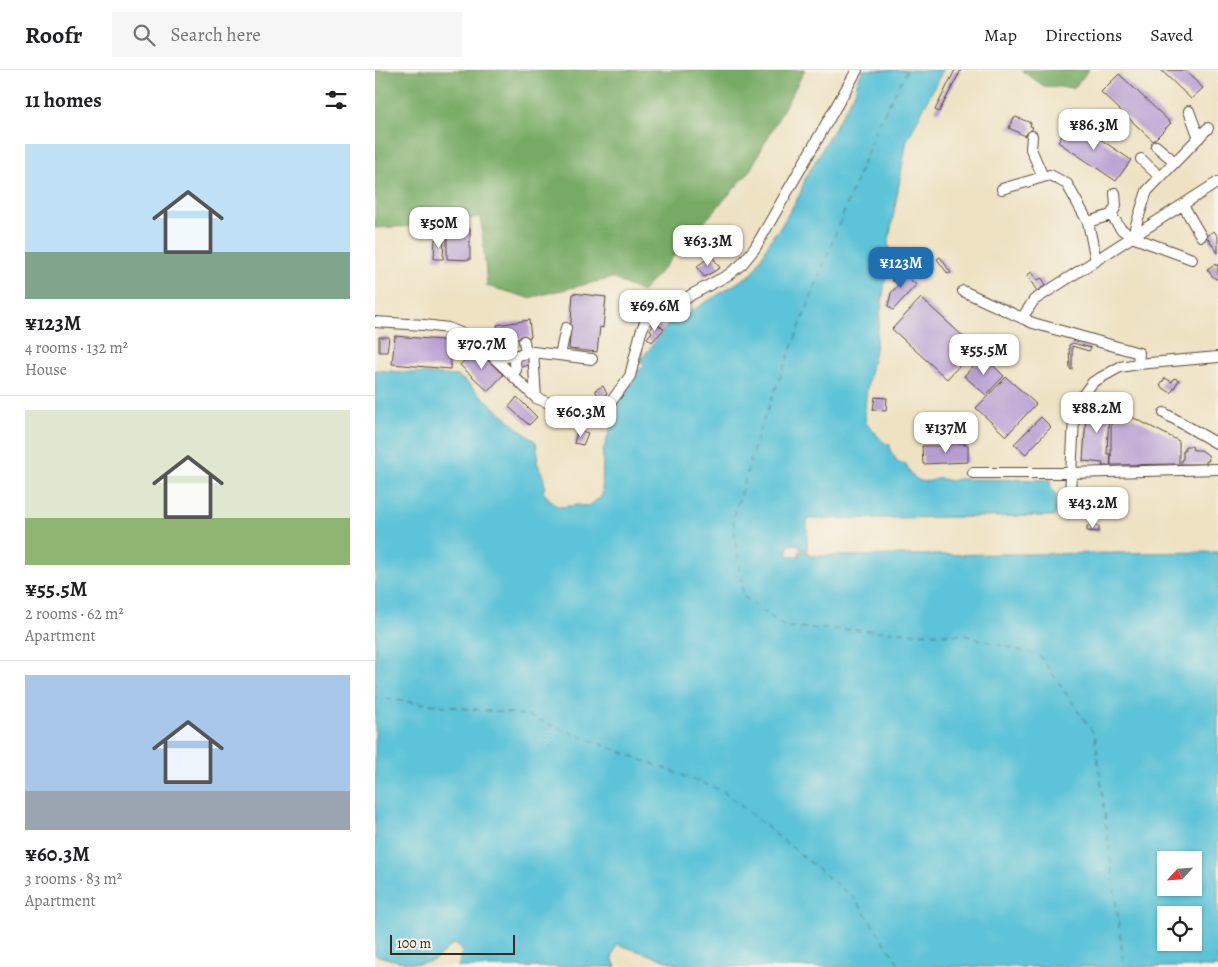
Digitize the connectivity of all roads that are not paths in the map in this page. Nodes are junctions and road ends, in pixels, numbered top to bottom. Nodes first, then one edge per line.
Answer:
1 (857, 70) edge
2 (1189, 111) dead end
3 (1209, 128) dead end
4 (1033, 136) dead end
5 (1199, 138) junction
6 (1156, 146) dead end
7 (1141, 159) dead end
8 (1175, 162) junction
9 (1160, 177) junction
10 (1043, 178) junction
11 (1218, 182) edge
12 (1002, 189) dead end
13 (1115, 193) dead end
14 (1183, 205) junction
15 (1111, 215) junction
16 (1088, 222) junction
17 (1201, 236) dead end
18 (1132, 238) junction
19 (1192, 259) dead end
20 (1096, 261) junction
21 (963, 291) dead end
22 (1022, 318) junction
23 (375, 322) edge
24 (566, 328) dead end
25 (496, 335) dead end
26 (524, 341) dead end
27 (530, 352) junction
28 (491, 355) junction
29 (514, 355) junction
30 (560, 355) junction
31 (1218, 357) edge
32 (592, 359) dead end
33 (1138, 364) junction
34 (516, 370) dead end
35 (536, 398) junction
36 (1164, 413) dead end
37 (1218, 444) edge
38 (1218, 469) edge
39 (973, 473) dead end
40 (1072, 474) junction
41 (1069, 512) dead end

1 - 35 street
2 - 5 street
3 - 5 street
4 - 10 street
5 - 8 street
6 - 8 street
7 - 9 street
8 - 9 street
9 - 18 street
10 - 12 street
10 - 16 street
11 - 14 street
13 - 15 street
14 - 17 street
14 - 18 street
15 - 16 street
15 - 18 street
16 - 20 street
18 - 19 street
18 - 20 street
20 - 22 street
21 - 22 street
22 - 33 street
23 - 28 street
24 - 30 street
25 - 28 street
26 - 27 street
27 - 29 street
27 - 30 street
27 - 35 street
28 - 29 street
28 - 35 street
29 - 34 street
30 - 32 street
31 - 33 street
33 - 40 street
36 - 37 street
38 - 40 street
39 - 40 street
40 - 41 street

